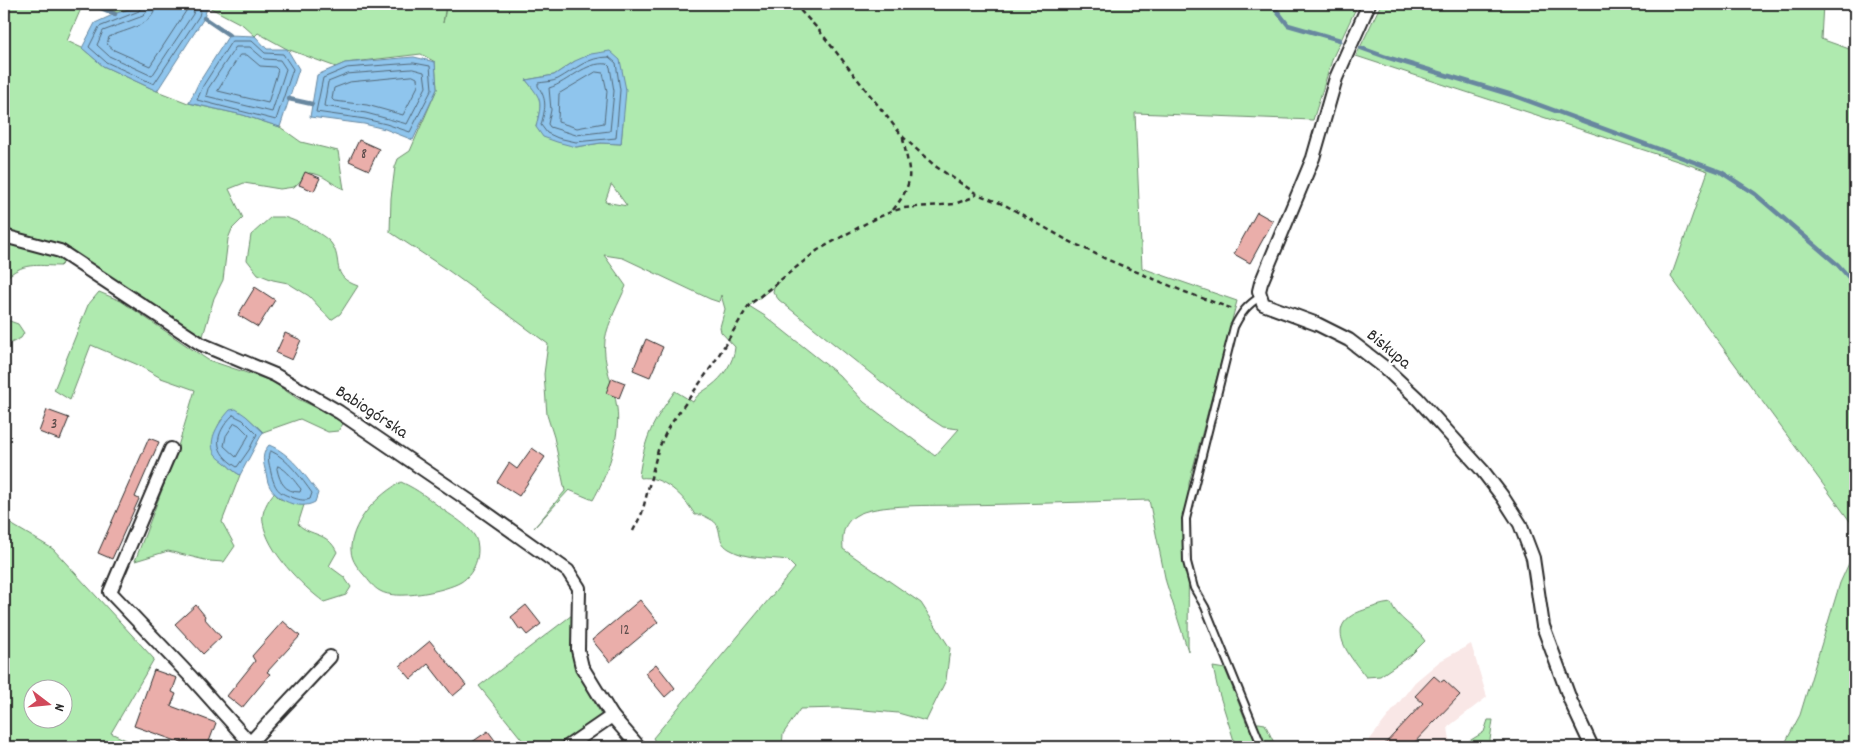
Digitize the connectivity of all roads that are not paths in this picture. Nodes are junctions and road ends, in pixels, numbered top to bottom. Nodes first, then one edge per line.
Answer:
1 (1369, 4) edge
2 (4, 236) edge
3 (1260, 297) junction
4 (172, 448) dead end
5 (330, 657) dead end
6 (612, 716) junction
7 (248, 745) edge
8 (567, 747) edge
9 (639, 747) edge
10 (1262, 747) edge
11 (1592, 747) edge

1 - 3 street
2 - 6 street, Babiogórska
3 - 10 lane
3 - 11 street, Biskupa
4 - 7 street
5 - 7 street
6 - 8 street
6 - 9 street, Babiogórska

